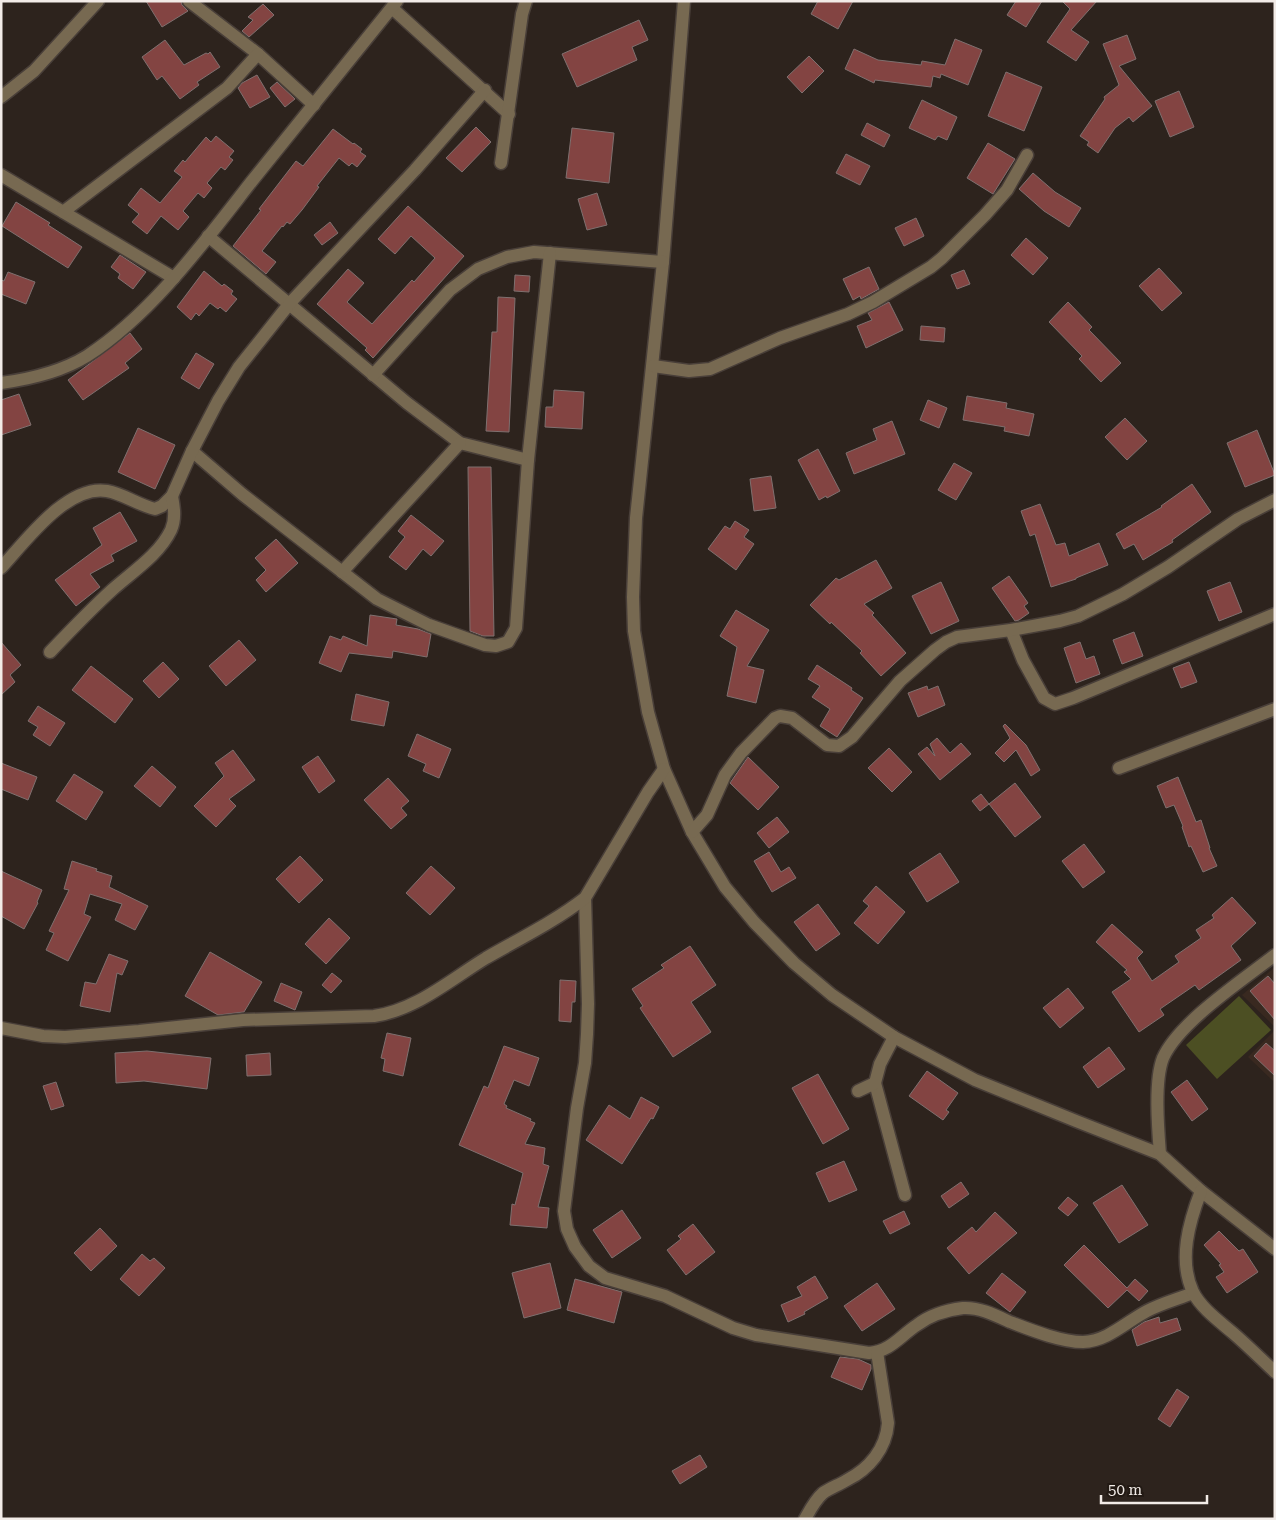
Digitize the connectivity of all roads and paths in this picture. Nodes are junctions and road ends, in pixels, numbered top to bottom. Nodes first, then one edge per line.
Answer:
1 (98, 1) edge
2 (189, 1) edge
3 (526, 1) edge
4 (684, 1) edge
5 (394, 5) edge
6 (258, 54) junction
7 (485, 90) junction
8 (1, 97) edge
9 (314, 105) junction
10 (509, 114) junction
11 (1027, 155) dead end
12 (501, 163) dead end
13 (1, 175) edge
14 (63, 212) junction
15 (208, 236) junction
16 (550, 253) junction
17 (664, 262) junction
18 (174, 278) junction
19 (290, 303) junction
20 (653, 366) junction
21 (373, 375) junction
22 (1, 383) edge
23 (460, 443) junction
24 (192, 451) junction
25 (528, 460) junction
26 (172, 496) junction
27 (1275, 500) edge
28 (1, 568) edge
29 (342, 572) junction
30 (1275, 614) edge
31 (1012, 630) junction
32 (50, 652) dead end
33 (1275, 709) edge
34 (1119, 768) dead end
35 (664, 769) junction
36 (692, 832) junction
37 (585, 898) junction
38 (1275, 955) edge
39 (1, 1028) edge
40 (894, 1037) junction
41 (875, 1083) junction
42 (858, 1091) dead end
43 (1160, 1154) junction
44 (1201, 1191) junction
45 (905, 1195) dead end
46 (1275, 1249) edge
47 (1193, 1293) junction
48 (877, 1352) junction
49 (1275, 1372) edge
50 (805, 1519) edge

1 - 8 street
2 - 6 street
3 - 10 street
4 - 17 street
5 - 7 street
5 - 9 street
6 - 9 street
6 - 14 street
7 - 10 street
7 - 19 street
9 - 15 street
10 - 12 street
11 - 20 street
13 - 14 street
14 - 18 street
15 - 18 street
15 - 19 street
16 - 17 street
16 - 21 street
16 - 25 street
17 - 20 street
18 - 22 street
19 - 21 street
19 - 24 street
20 - 35 street
21 - 23 street
23 - 25 street
23 - 29 street
24 - 26 street
24 - 29 street
25 - 29 street
26 - 28 street
26 - 32 street
27 - 31 street
30 - 31 street
31 - 36 street
33 - 34 street
35 - 36 street
35 - 37 street
36 - 40 street
37 - 39 street
37 - 48 street
38 - 43 street
40 - 41 street
40 - 43 street
41 - 42 street
41 - 45 street
43 - 44 street
44 - 46 street
44 - 47 street
47 - 48 street
47 - 49 street
48 - 50 street

